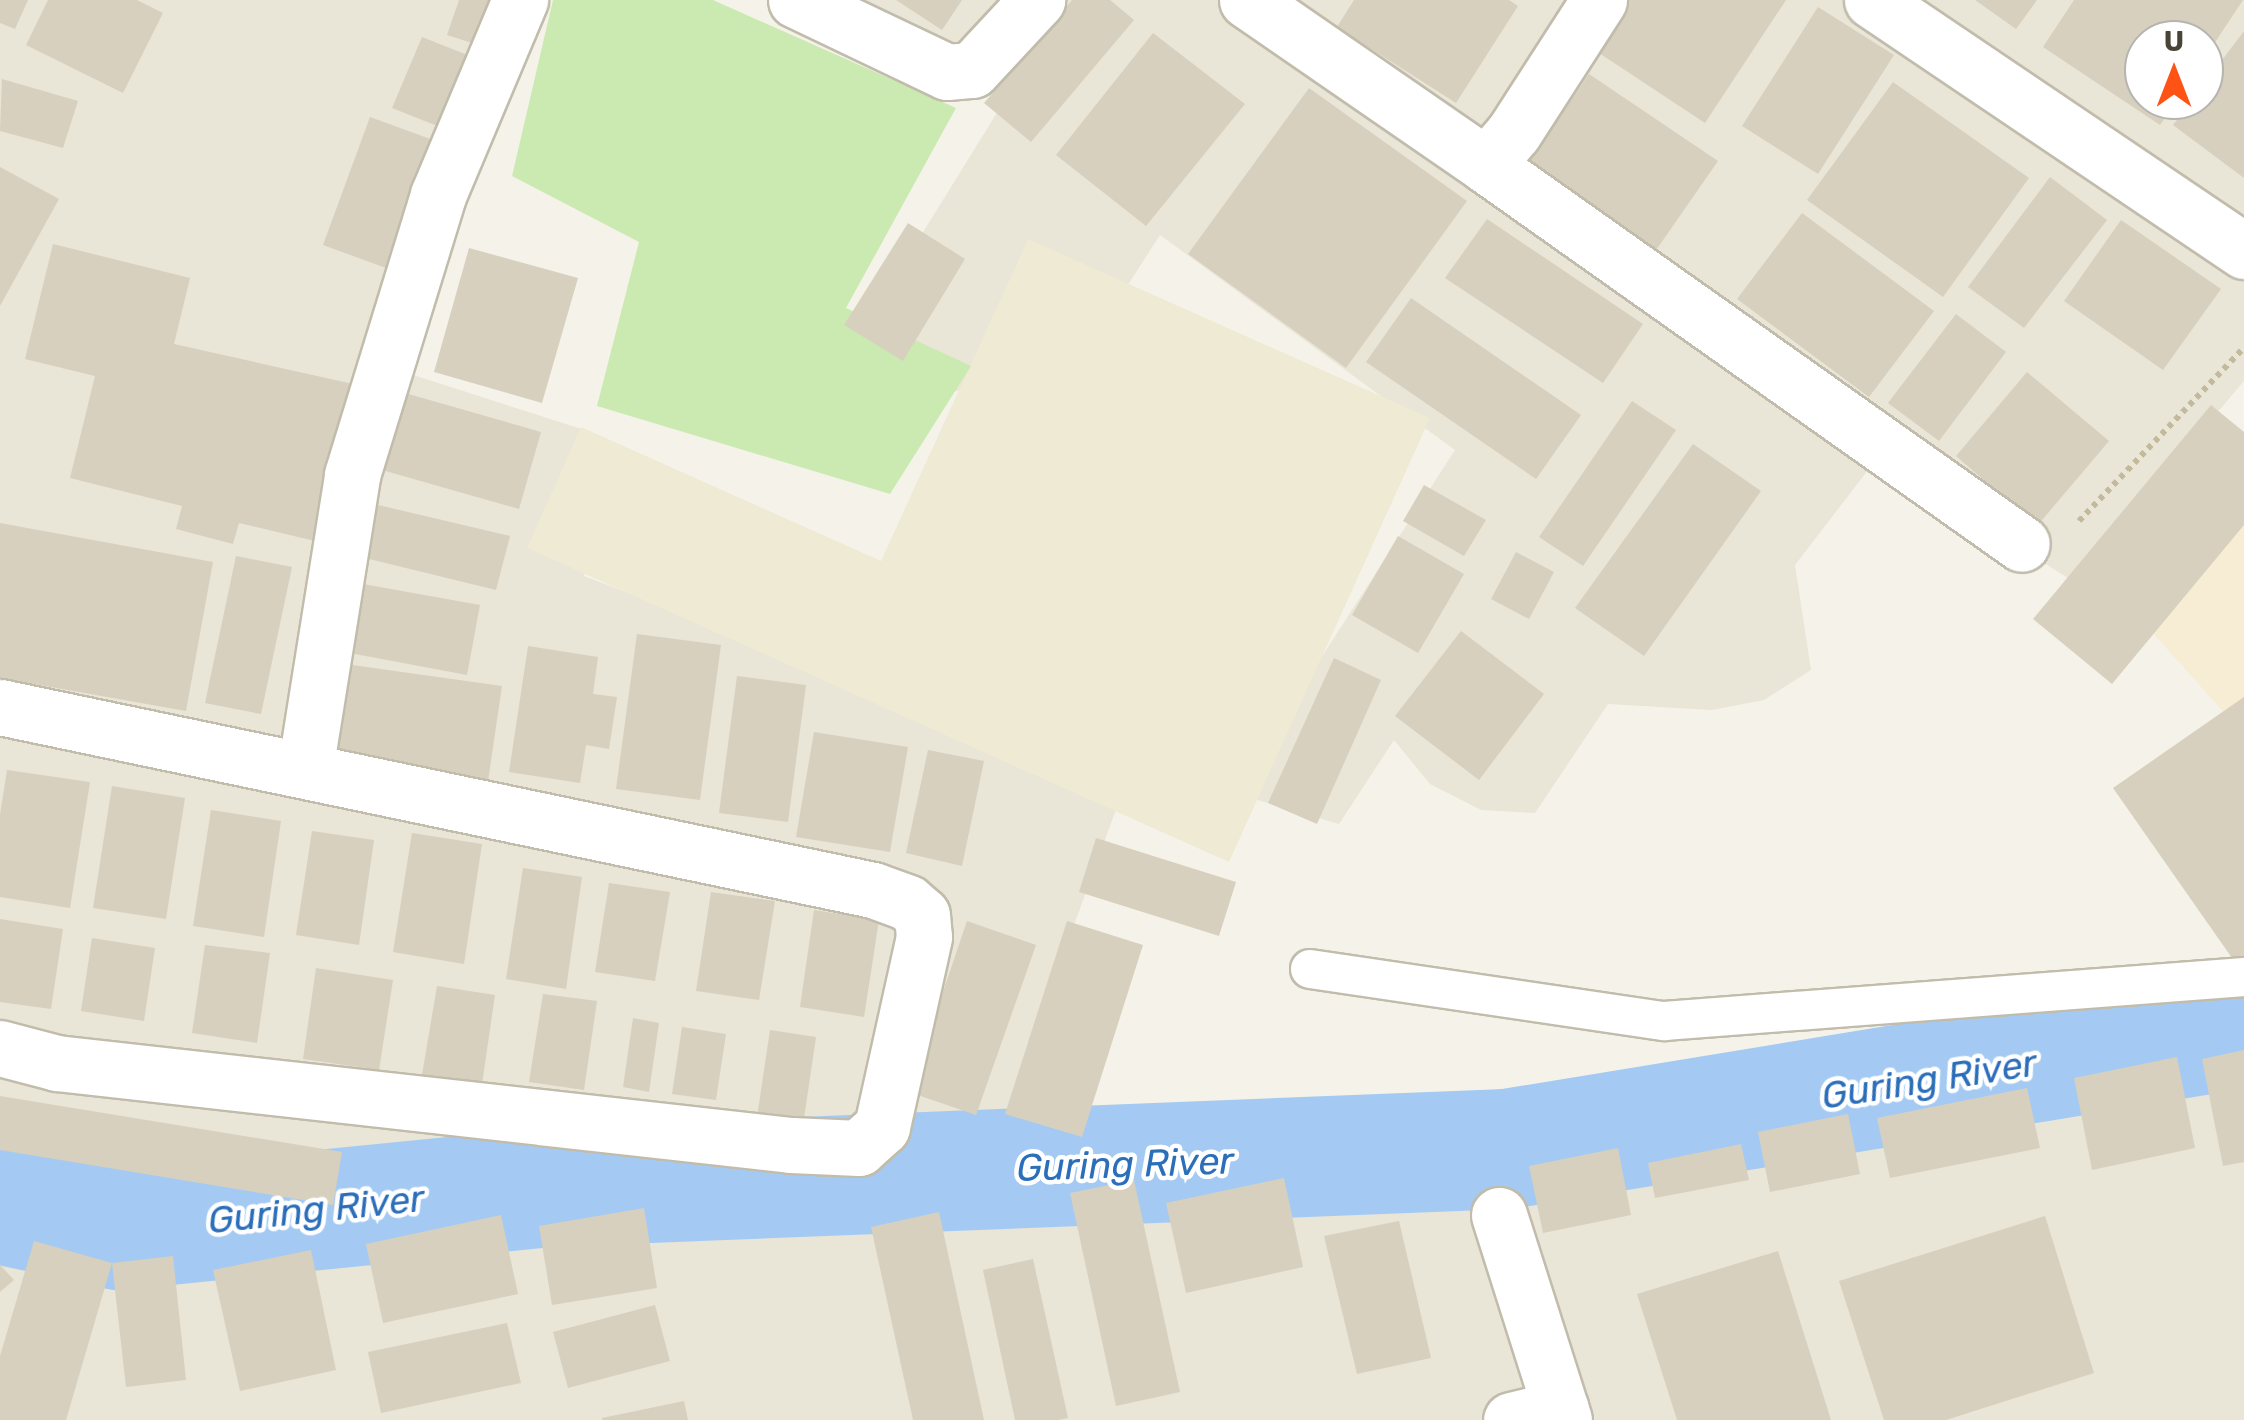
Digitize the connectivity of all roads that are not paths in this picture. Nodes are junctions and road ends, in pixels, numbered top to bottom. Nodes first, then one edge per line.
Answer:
1 (520, 0) edge
2 (796, 0) edge
3 (1037, 0) edge
4 (1247, 0) edge
5 (1599, 0) edge
6 (1872, 0) edge
7 (1486, 165) junction
8 (2244, 251) edge
9 (2022, 544) road end
10 (0, 707) edge
11 (305, 770) junction
12 (1310, 969) dead end
13 (2244, 976) edge
14 (0, 1048) edge
15 (1499, 1215) dead end
16 (1545, 1416) edge

1 - 11 street
2 - 3 street
4 - 7 street
5 - 7 street
6 - 8 street
7 - 9 street
10 - 11 street
11 - 14 street
12 - 13 lane
15 - 16 street

